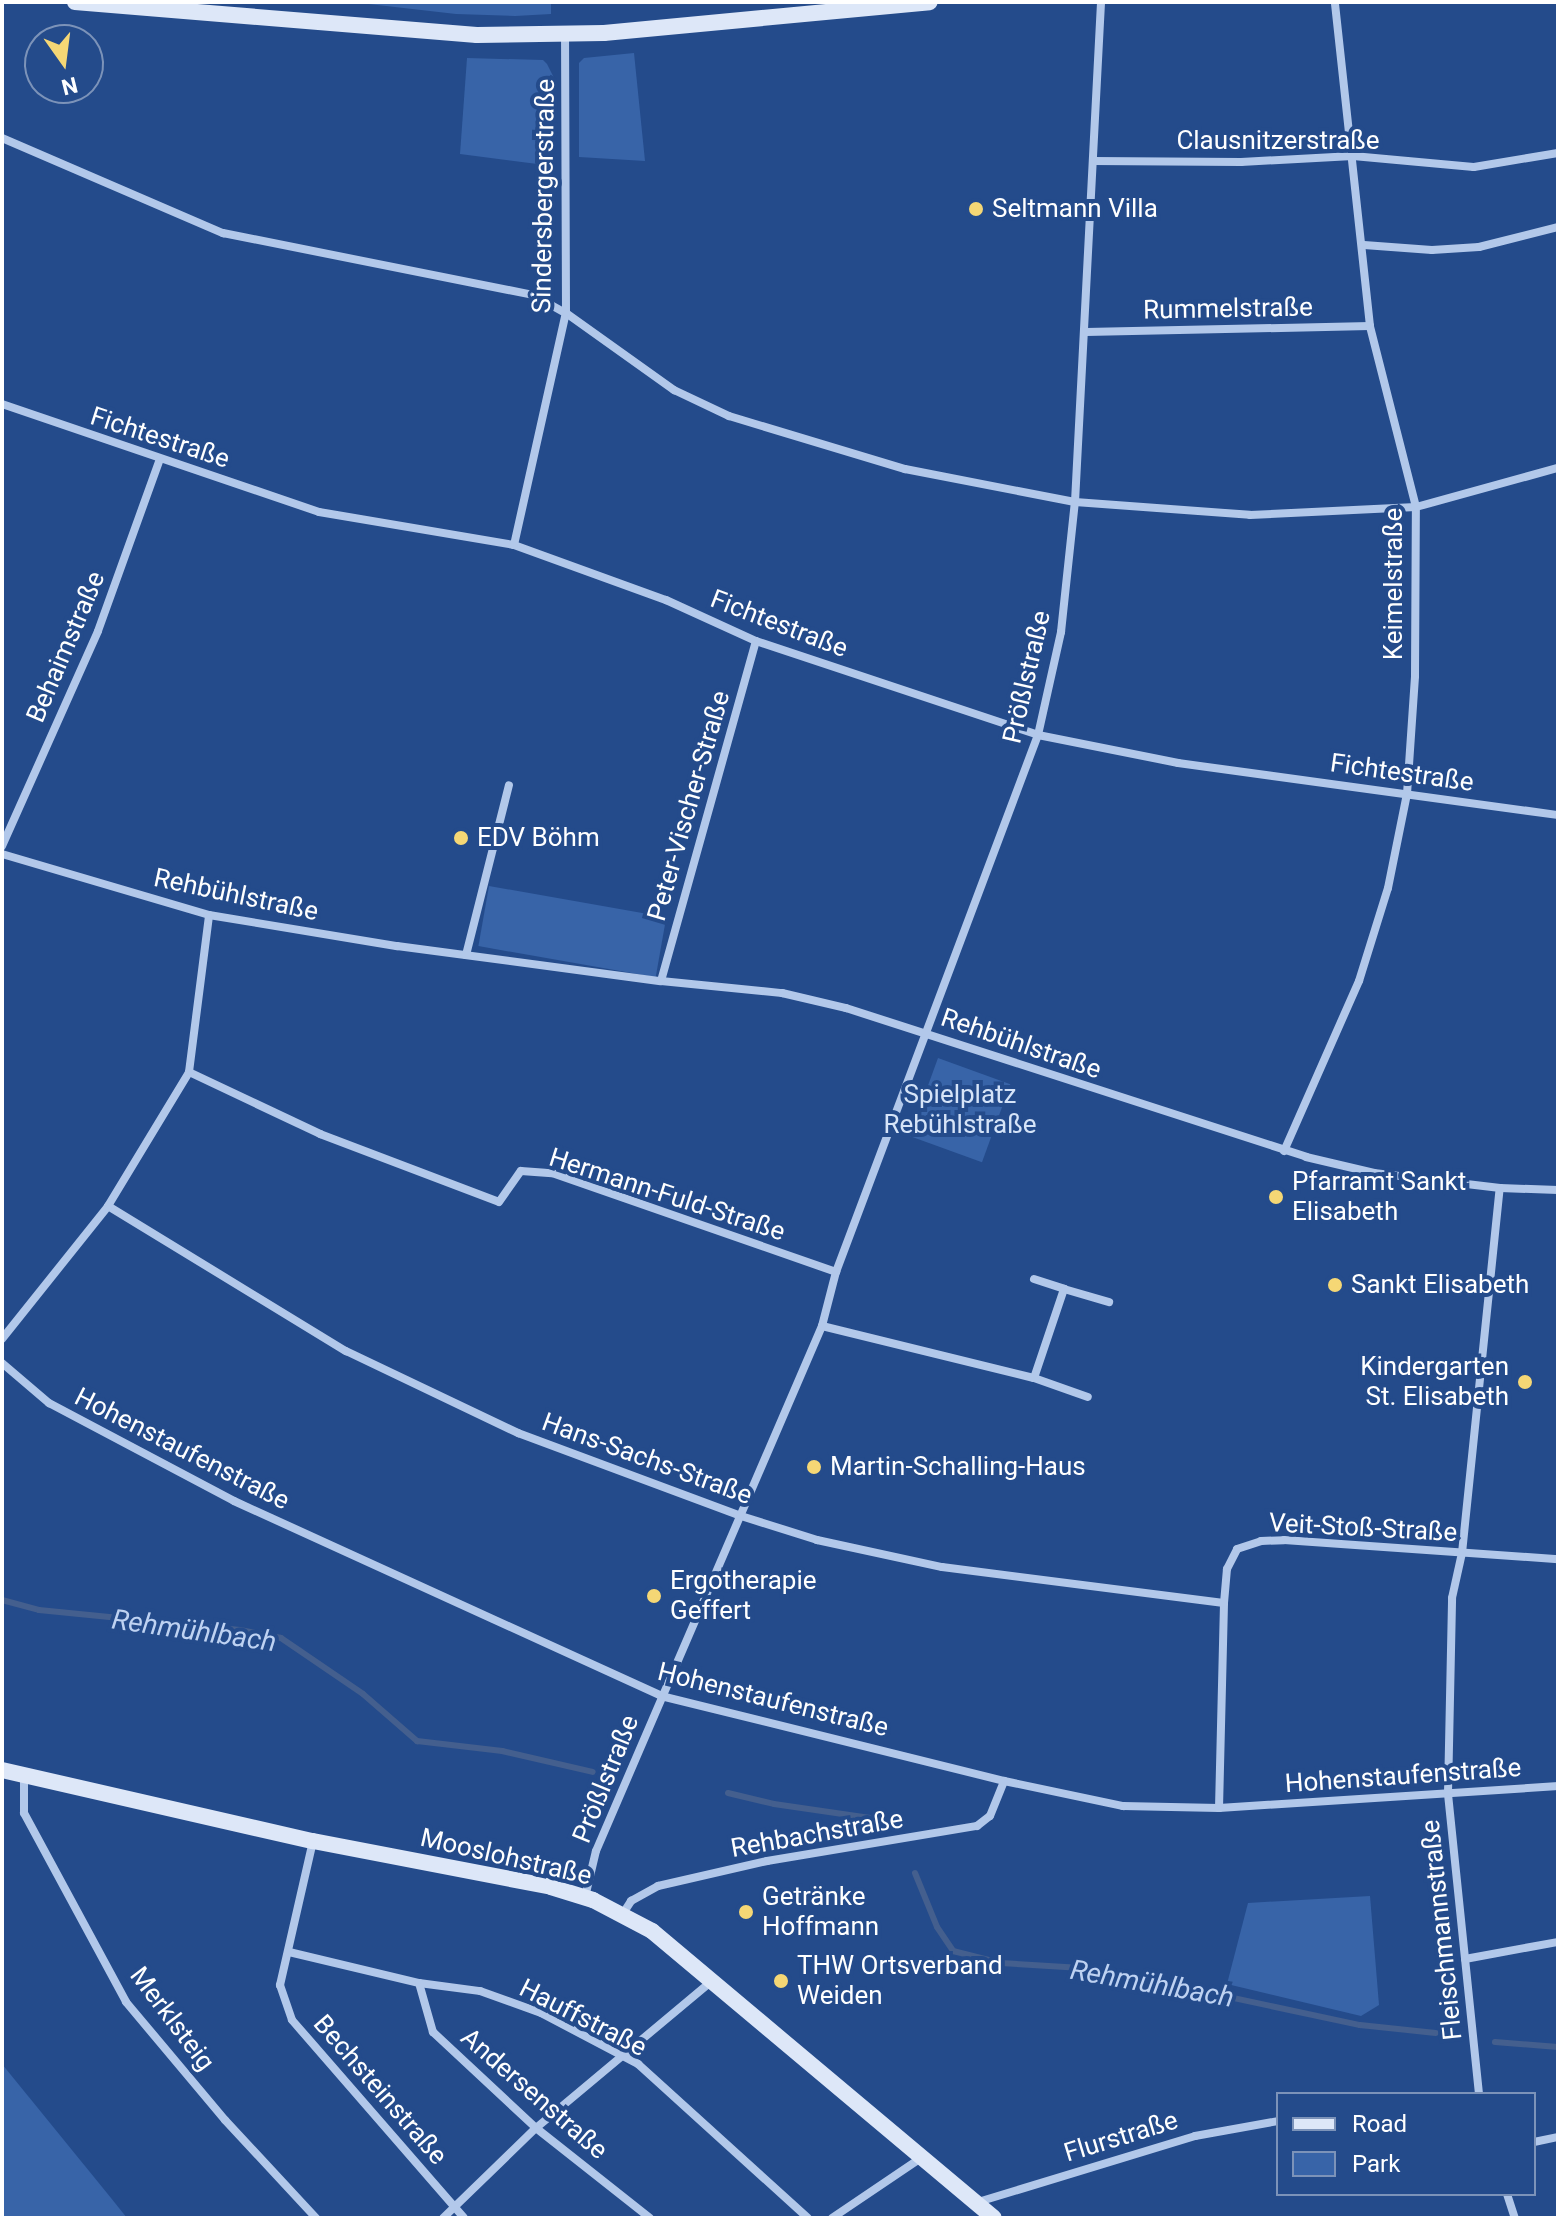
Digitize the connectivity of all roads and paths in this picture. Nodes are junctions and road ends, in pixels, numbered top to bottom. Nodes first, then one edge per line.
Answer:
1 (75, 2) edge
2 (930, 2) edge
3 (1101, 2) edge
4 (1335, 2) edge
5 (565, 35) junction
6 (2, 138) edge
7 (1558, 153) edge
8 (1353, 156) junction
9 (1093, 161) junction
10 (1558, 227) edge
11 (1364, 245) junction
12 (566, 313) junction
13 (1370, 326) junction
14 (1086, 332) junction
15 (2, 404) edge
16 (160, 459) junction
17 (1558, 468) edge
18 (1075, 502) junction
19 (1416, 507) junction
20 (514, 545) junction
21 (756, 641) junction
22 (1038, 735) junction
23 (509, 785) dead end
24 (1407, 794) junction
25 (1558, 815) edge
26 (2, 846) edge
27 (2, 854) edge
28 (209, 915) junction
29 (466, 955) junction
30 (661, 981) junction
31 (927, 1034) junction
32 (189, 1072) junction
33 (1284, 1151) junction
34 (1500, 1188) junction
35 (1558, 1190) edge
36 (108, 1206) junction
37 (836, 1272) junction
38 (1034, 1279) dead end
39 (1064, 1289) junction
40 (1109, 1302) dead end
41 (822, 1326) junction
42 (2, 1339) edge
43 (2, 1363) edge
44 (1034, 1378) junction
45 (1088, 1397) dead end
46 (741, 1516) junction
47 (1462, 1553) junction
48 (1558, 1559) edge
49 (1224, 1603) junction
50 (661, 1696) junction
51 (2, 1770) edge
52 (24, 1775) junction
53 (1004, 1781) junction
54 (1558, 1786) edge
55 (1448, 1793) junction
56 (1219, 1808) junction
57 (313, 1841) junction
58 (585, 1898) junction
59 (622, 1915) junction
60 (1558, 1942) edge
61 (289, 1952) junction
62 (1465, 1959) junction
63 (713, 1980) junction
64 (419, 1983) junction
65 (621, 2056) junction
66 (1479, 2092) edge
67 (1276, 2121) edge
68 (536, 2128) junction
69 (1558, 2137) edge
70 (1536, 2142) edge
71 (921, 2158) junction
72 (1508, 2196) edge
73 (978, 2202) junction
74 (455, 2207) junction
75 (316, 2218) edge
76 (443, 2218) edge
77 (464, 2218) edge
78 (650, 2218) edge
79 (808, 2218) edge
80 (832, 2218) edge
81 (994, 2218) edge
82 (1515, 2218) edge

1 - 5 street
2 - 5 street
3 - 9 street, Prößlstraße
4 - 8 street, Keimelstraße
5 - 12 street, Sindersbergerstraße
6 - 12 street
7 - 8 street, Clausnitzerstraße
8 - 9 street, Clausnitzerstraße
8 - 11 street, Keimelstraße
9 - 14 street, Prößlstraße
10 - 11 street
11 - 13 street, Keimelstraße
12 - 18 street
12 - 20 street, Sindersbergerstraße
13 - 14 street, Rummelstraße
13 - 19 street, Keimelstraße
14 - 18 street, Prößlstraße
15 - 16 street, Fichtestraße
16 - 20 street, Fichtestraße
16 - 26 street, Behaimstraße
17 - 19 street
18 - 19 street
18 - 22 street, Prößlstraße
19 - 24 street, Keimelstraße
20 - 21 street, Fichtestraße
21 - 22 street, Fichtestraße
21 - 30 street, Peter-Vischer-Straße
22 - 24 street, Fichtestraße
22 - 31 street, Prößlstraße
23 - 29 street
24 - 25 street, Fichtestraße
24 - 33 street, Keimelstraße
27 - 28 street, Rehbühlstraße
28 - 29 street, Rehbühlstraße
28 - 32 street
29 - 30 street, Rehbühlstraße
30 - 31 street, Rehbühlstraße
31 - 33 street, Rehbühlstraße
31 - 37 street, Prößlstraße
32 - 36 street
32 - 37 street, Hermann-Fuld-Straße
33 - 34 street, Rehbühlstraße
34 - 35 street, Rehbühlstraße
34 - 47 street, Fleischmannstraße
36 - 42 street
36 - 46 street, Hans-Sachs-Straße
37 - 41 street, Prößlstraße
38 - 39 street
39 - 40 street
39 - 44 street
41 - 44 street
41 - 46 street, Prößlstraße
43 - 50 street, Hohenstaufenstraße
44 - 45 street
46 - 49 street, Hans-Sachs-Straße
46 - 50 street, Prößlstraße
47 - 48 street, Veit-Stoß-Straße
47 - 49 street, Veit-Stoß-Straße
47 - 55 street, Fleischmannstraße
49 - 56 street, Veit-Stoß-Straße
50 - 53 street, Hohenstaufenstraße
50 - 58 street, Prößlstraße
51 - 52 street, Mooslohstraße
52 - 57 street, Mooslohstraße
52 - 75 street, Merklsteig
53 - 56 street, Hohenstaufenstraße
53 - 59 street, Rehbachstraße
54 - 55 street, Hohenstaufenstraße
55 - 56 street, Hohenstaufenstraße
55 - 62 street, Fleischmannstraße
57 - 58 street, Mooslohstraße
57 - 61 street, Bechsteinstraße
58 - 59 street, Mooslohstraße
59 - 63 street, Mooslohstraße
60 - 62 street
61 - 64 street, Hauffstraße
61 - 74 street, Bechsteinstraße
62 - 66 street, Fleischmannstraße
63 - 65 street
63 - 71 street, Mooslohstraße
64 - 65 street, Hauffstraße
64 - 68 street, Andersenstraße
65 - 68 street
65 - 79 street, Hauffstraße
67 - 73 street, Flurstraße
68 - 74 street
68 - 78 street, Andersenstraße
69 - 70 street
71 - 73 street, Mooslohstraße
71 - 80 street
72 - 82 street
73 - 81 street, Mooslohstraße
74 - 76 street
74 - 77 street, Bechsteinstraße

